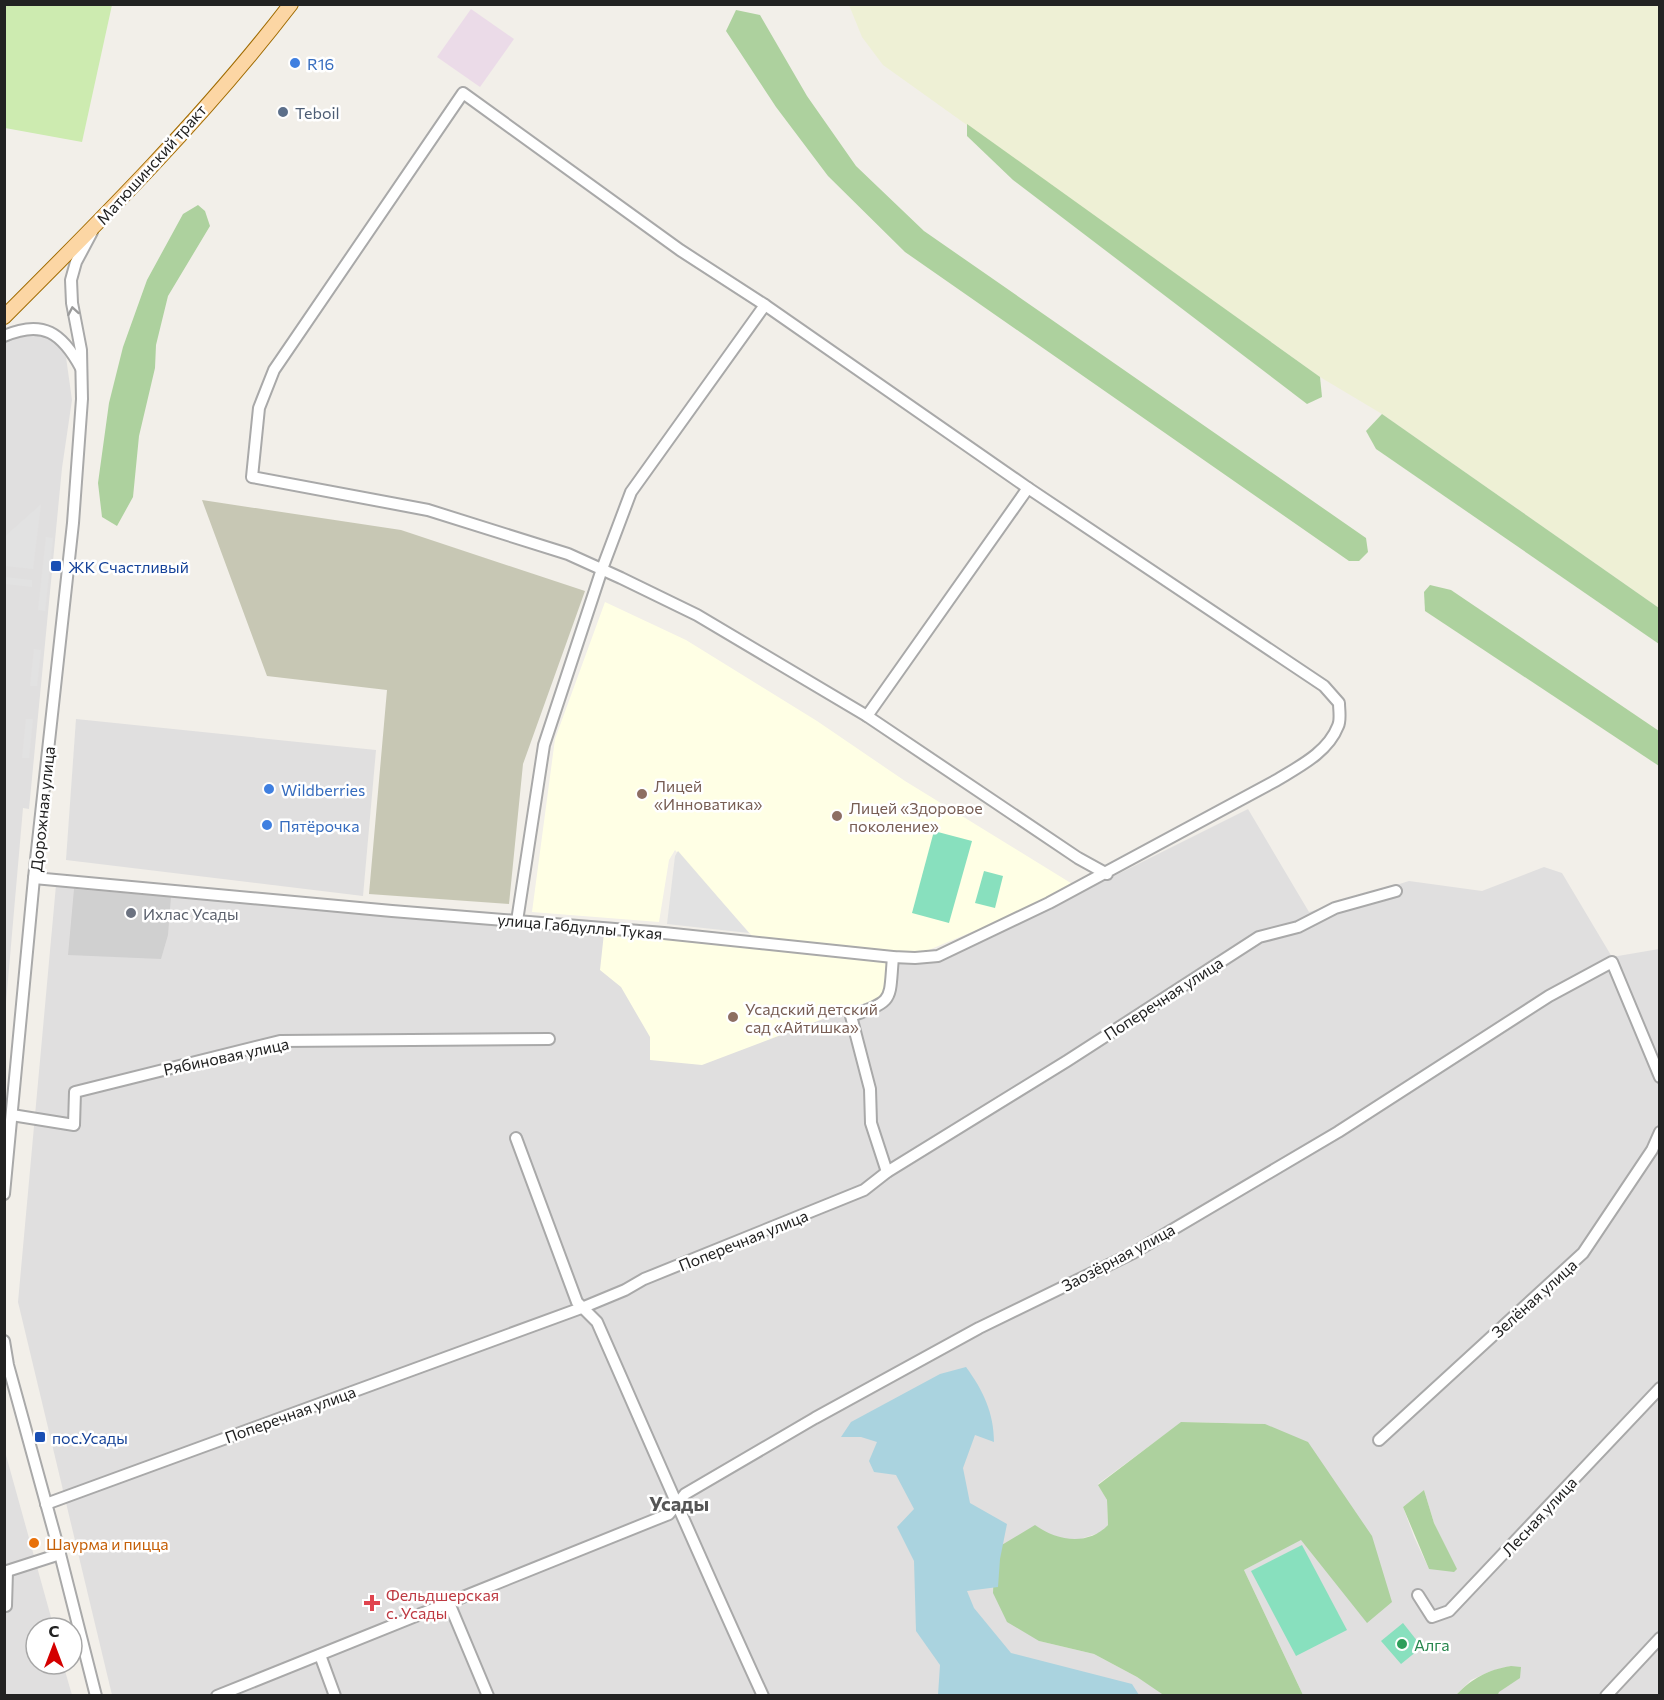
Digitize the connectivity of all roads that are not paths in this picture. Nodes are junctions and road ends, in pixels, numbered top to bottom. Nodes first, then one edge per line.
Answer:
1 (291, 4) edge
2 (95, 226) junction
3 (765, 305) junction
4 (4, 317) edge
5 (4, 336) edge
6 (81, 369) junction
7 (1028, 488) junction
8 (602, 569) junction
9 (867, 716) junction
10 (1107, 874) junction
11 (34, 878) junction
12 (1396, 891) dead end
13 (517, 921) junction
14 (892, 957) junction
15 (549, 1039) dead end
16 (1659, 1077) edge
17 (12, 1115) junction
18 (1659, 1132) edge
19 (516, 1138) dead end
20 (887, 1172) junction
21 (4, 1194) edge
22 (584, 1307) junction
23 (4, 1341) edge
24 (1659, 1389) edge
25 (1379, 1440) dead end
26 (678, 1503) junction
27 (46, 1504) junction
28 (60, 1554) junction
29 (6, 1572) edge
30 (1418, 1595) dead end
31 (449, 1603) junction
32 (4, 1606) edge
33 (1659, 1638) edge
34 (320, 1655) junction
35 (96, 1695) edge
36 (217, 1695) edge
37 (335, 1695) edge
38 (488, 1695) edge
39 (764, 1695) edge
40 (1606, 1695) edge

1 - 2 main road, Матюшинский тракт
2 - 4 main road, Матюшинский тракт
6 -> 2 street, Дорожная улица
3 - 7 street, улица Габдуллы Тукая
3 - 8 street
3 - 8 street, улица Габдуллы Тукая
5 - 6 street
6 - 11 street, Дорожная улица
7 - 9 street
7 - 10 street, улица Габдуллы Тукая
8 - 9 street
8 - 13 street
9 - 10 street
10 - 14 street, улица Габдуллы Тукая
11 - 13 street, улица Габдуллы Тукая
11 - 17 street, Дорожная улица
12 - 20 street, Поперечная улица
13 - 14 street, улица Габдуллы Тукая
14 - 20 street
15 - 17 street, Рябиновая улица
16 - 26 street, Заозёрная улица
17 - 21 street, Дорожная улица
18 - 25 street, Зелёная улица
19 - 22 street
20 - 22 street, Поперечная улица
22 - 26 street
22 - 27 street, Поперечная улица
23 - 27 street
24 - 30 street, Лесная улица
26 - 31 street, Заозёрная улица
26 - 39 street
27 - 28 street
28 - 29 street
28 - 35 street
29 - 32 street
31 - 34 street, Заозёрная улица
31 - 38 street
33 - 40 street
34 - 36 street, Заозёрная улица
34 - 37 street

